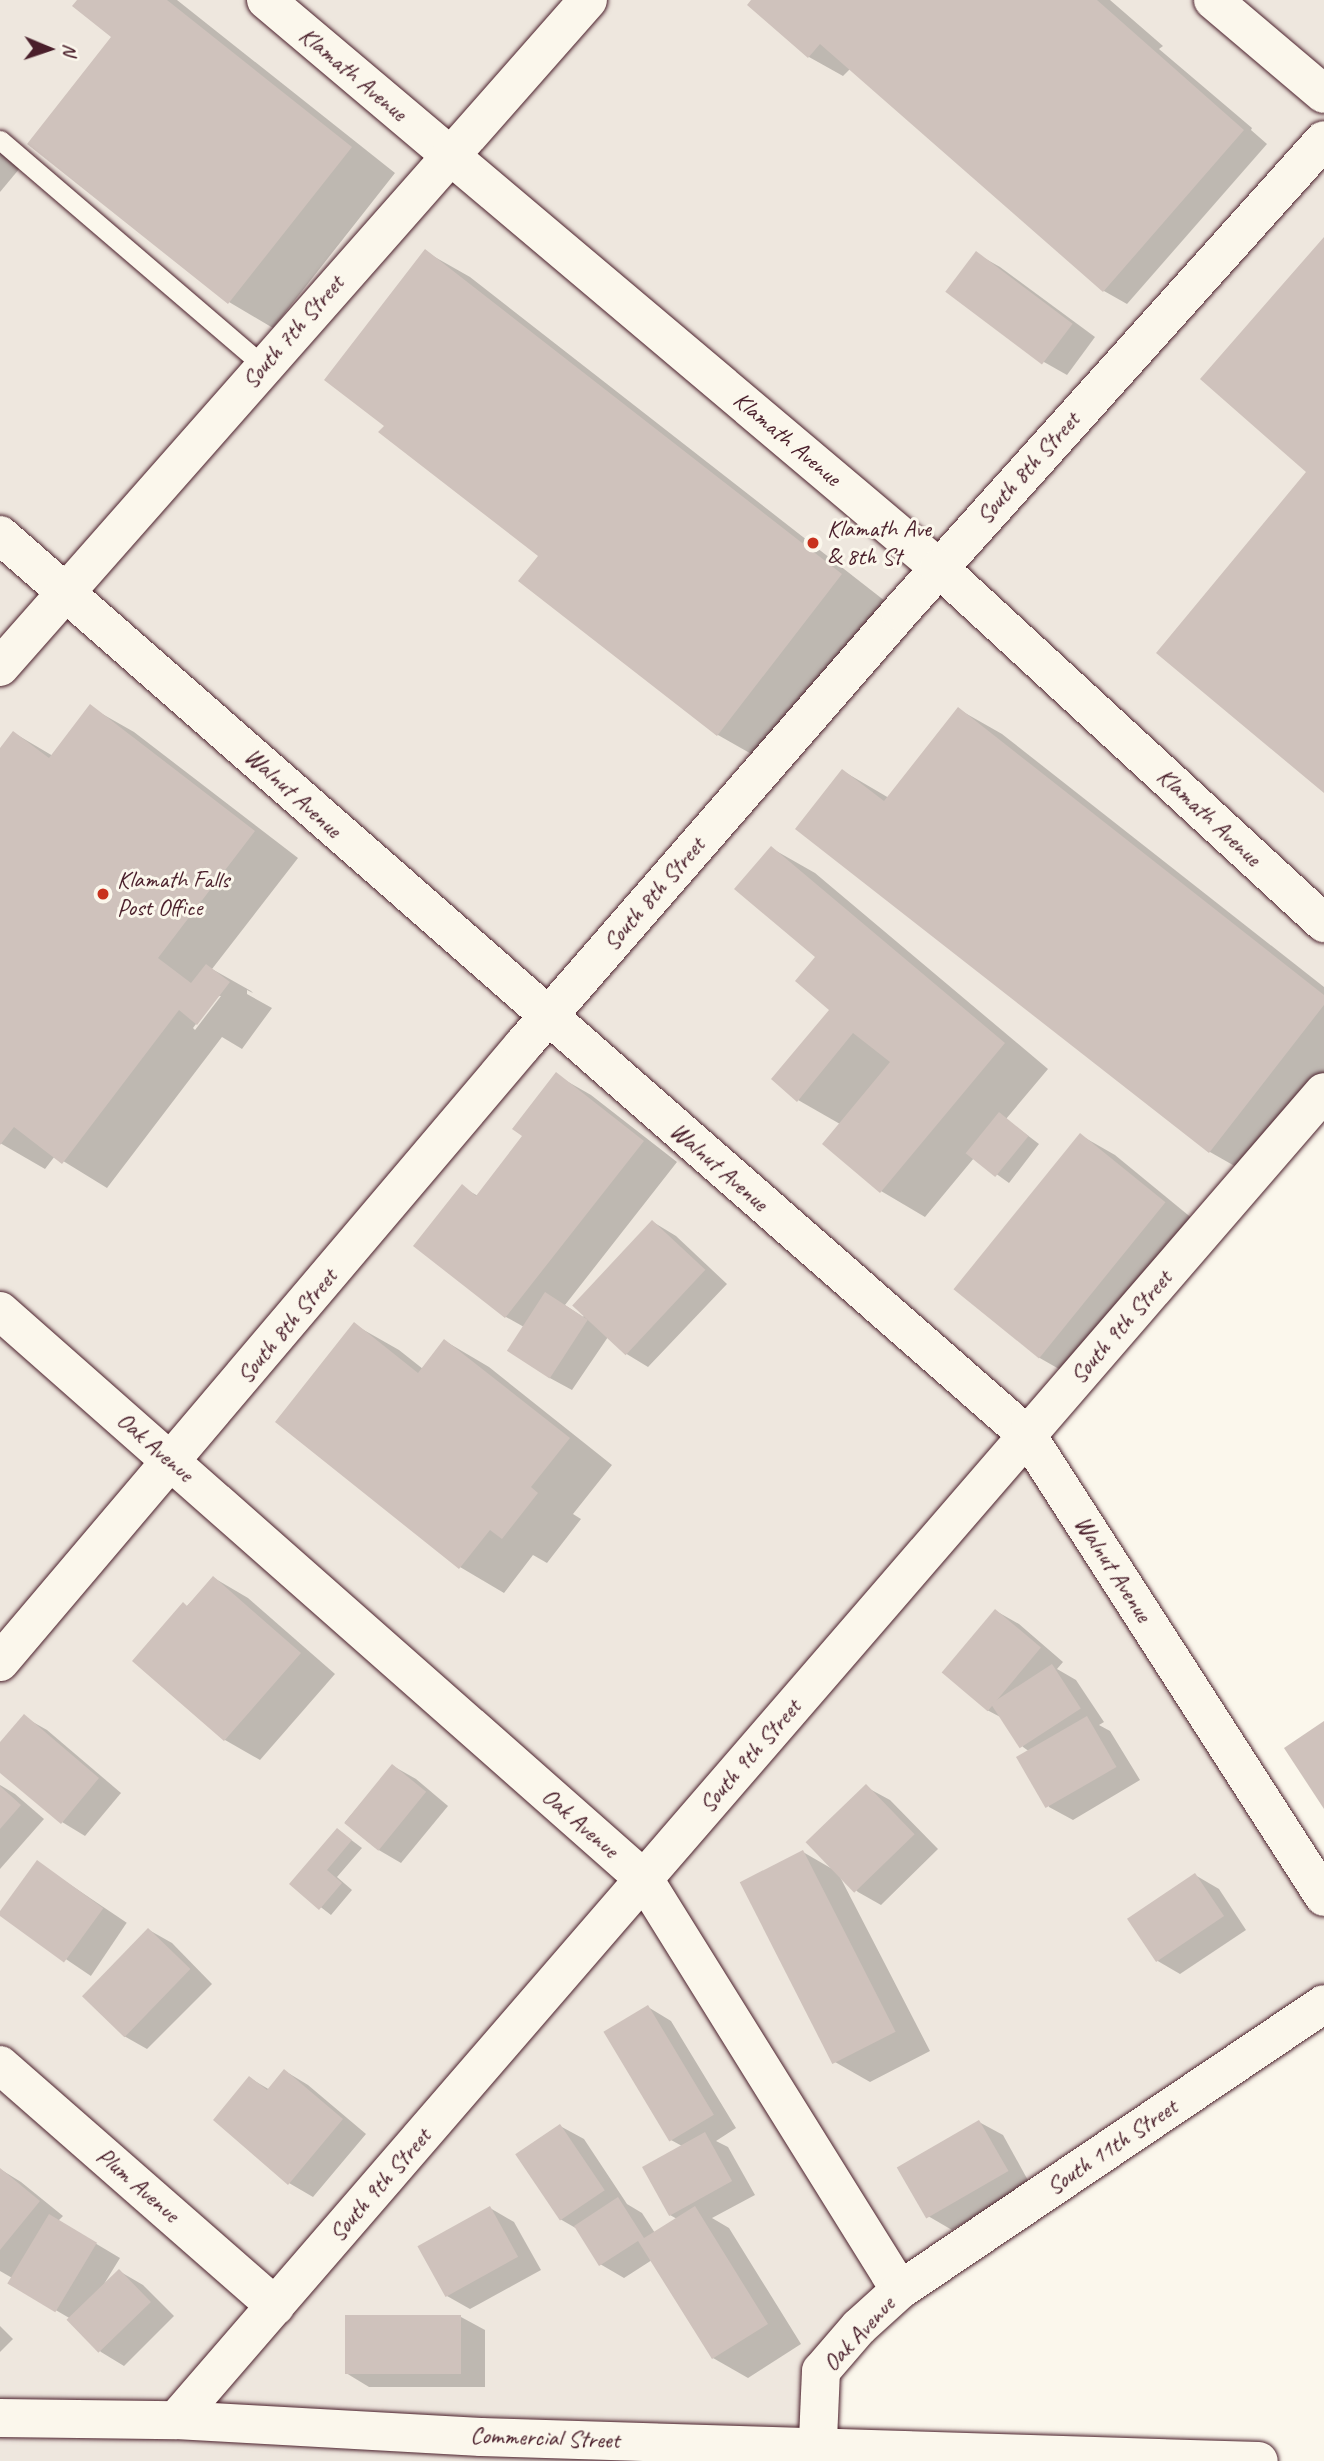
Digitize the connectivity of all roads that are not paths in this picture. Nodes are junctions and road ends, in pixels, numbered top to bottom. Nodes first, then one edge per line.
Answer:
1 (266, 0) edge
2 (588, 0) edge
3 (1213, 0) edge
4 (1324, 94) edge
5 (0, 140) edge
6 (1324, 141) edge
7 (449, 155) junction
8 (264, 366) junction
9 (0, 535) edge
10 (939, 568) junction
11 (66, 592) junction
12 (0, 667) edge
13 (1324, 923) edge
14 (547, 1018) junction
15 (1324, 1092) edge
16 (0, 1311) edge
17 (1027, 1435) junction
18 (173, 1461) junction
19 (0, 1662) edge
20 (644, 1879) junction
21 (1324, 1897) edge
22 (1324, 2004) edge
23 (0, 2065) edge
24 (900, 2290) junction
25 (275, 2306) junction
26 (0, 2418) edge
27 (177, 2420) junction
28 (480, 2449) edge
29 (817, 2453) edge
30 (1258, 2461) edge

1 - 7 street, Klamath Avenue
2 - 7 street, South 7th Street
3 - 4 street
5 - 8 lane
6 - 10 street, South 8th Street
7 - 8 street, South 7th Street
7 - 10 street, Klamath Avenue
8 - 11 street, South 7th Street
9 - 11 street, Walnut Avenue
10 - 13 street, Klamath Avenue
10 - 14 street, South 8th Street
11 - 12 street, South 7th Street
11 - 14 street, Walnut Avenue
14 - 17 street, Walnut Avenue
14 - 18 street, South 8th Street
15 - 17 street, South 9th Street
16 - 18 street, Oak Avenue
17 - 20 street, South 9th Street
17 - 21 street, Walnut Avenue
18 - 19 street, South 8th Street
18 - 20 street, Oak Avenue
20 - 24 street, Oak Avenue
20 - 25 street, South 9th Street
22 - 24 street, South 11th Street
23 - 25 street, Plum Avenue
24 - 29 street, Oak Avenue
25 - 27 street, South 9th Street
26 - 27 street, Commercial Street
27 - 28 street, Commercial Street
28 - 29 street, Commercial Street
29 - 30 street, Commercial Street

